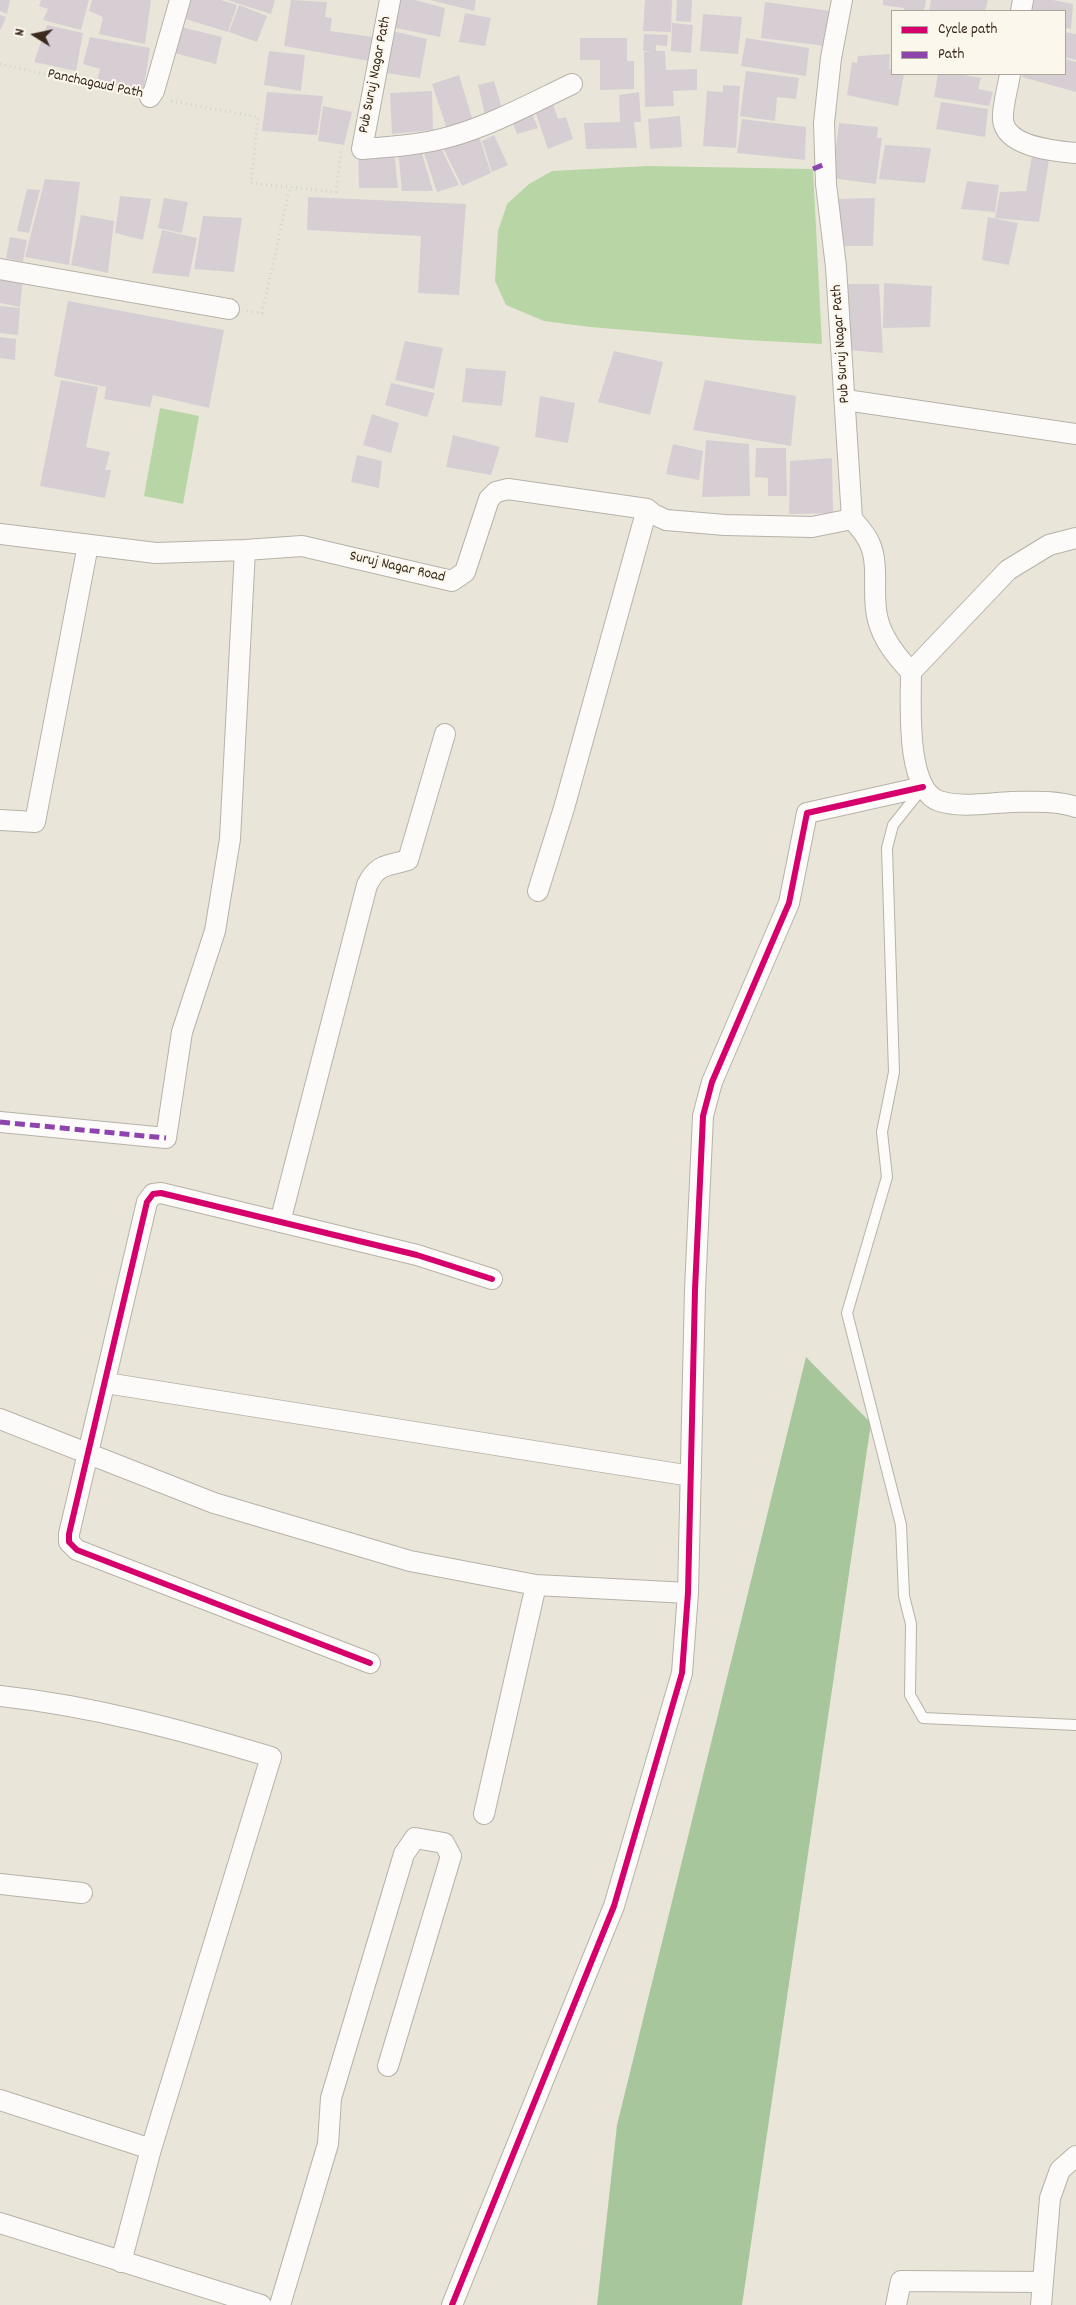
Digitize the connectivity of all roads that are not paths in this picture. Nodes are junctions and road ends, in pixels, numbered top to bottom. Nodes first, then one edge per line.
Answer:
1 (180, 0) edge
2 (390, 0) edge
3 (842, 0) edge
4 (1010, 75) edge
5 (572, 84) dead end
6 (150, 97) road end
7 (1076, 153) edge
8 (0, 269) edge
9 (229, 309) road end
10 (846, 400) junction
11 (1076, 434) edge
12 (647, 509) junction
13 (852, 519) junction
14 (0, 534) edge
15 (1076, 538) edge
16 (88, 545) junction
17 (245, 550) junction
18 (911, 672) junction
19 (446, 734) dead end
20 (923, 787) junction
21 (1076, 807) edge
22 (0, 820) edge
23 (538, 891) dead end
24 (0, 1122) edge
25 (280, 1222) junction
26 (492, 1279) dead end
27 (106, 1384) junction
28 (0, 1419) edge
29 (87, 1454) junction
30 (691, 1476) junction
31 (536, 1585) junction
32 (688, 1594) junction
33 (370, 1663) dead end
34 (0, 1696) edge
35 (1076, 1725) edge
36 (484, 1814) dead end
37 (0, 1884) edge
38 (82, 1893) dead end
39 (388, 2066) dead end
40 (0, 2100) edge
41 (151, 2149) junction
42 (1076, 2156) edge
43 (0, 2222) edge
44 (121, 2262) junction
45 (1043, 2282) junction
46 (261, 2305) edge
47 (280, 2305) edge
48 (452, 2305) edge
49 (896, 2305) edge
50 (1041, 2305) edge

1 - 6 street, Panchagaud Path
2 - 5 street, Pub Suruj Nagar Path
3 - 10 street, Pub Suruj Nagar Path
4 - 7 street
8 - 9 street
10 - 11 street
10 - 13 street, Pub Suruj Nagar Path
12 - 13 street, Suruj Nagar Road
12 - 17 street, Suruj Nagar Road
12 - 23 street
13 - 18 street
14 - 16 street, Suruj Nagar Road
15 - 18 street
16 - 17 street, Suruj Nagar Road
16 - 22 street
17 - 24 street
18 - 20 street
19 - 25 street
20 - 21 street
20 - 30 street
20 - 35 lane
25 - 26 street
25 - 27 street
27 - 29 street
27 - 30 street
28 - 29 street
29 - 31 street
29 - 33 street
30 - 32 street
31 - 32 street
31 - 36 street
32 - 48 street
34 - 41 street
37 - 38 street
39 - 47 street
40 - 41 street
41 - 44 street
42 - 45 street
43 - 44 street
44 - 46 street
45 - 49 street
45 - 50 street

